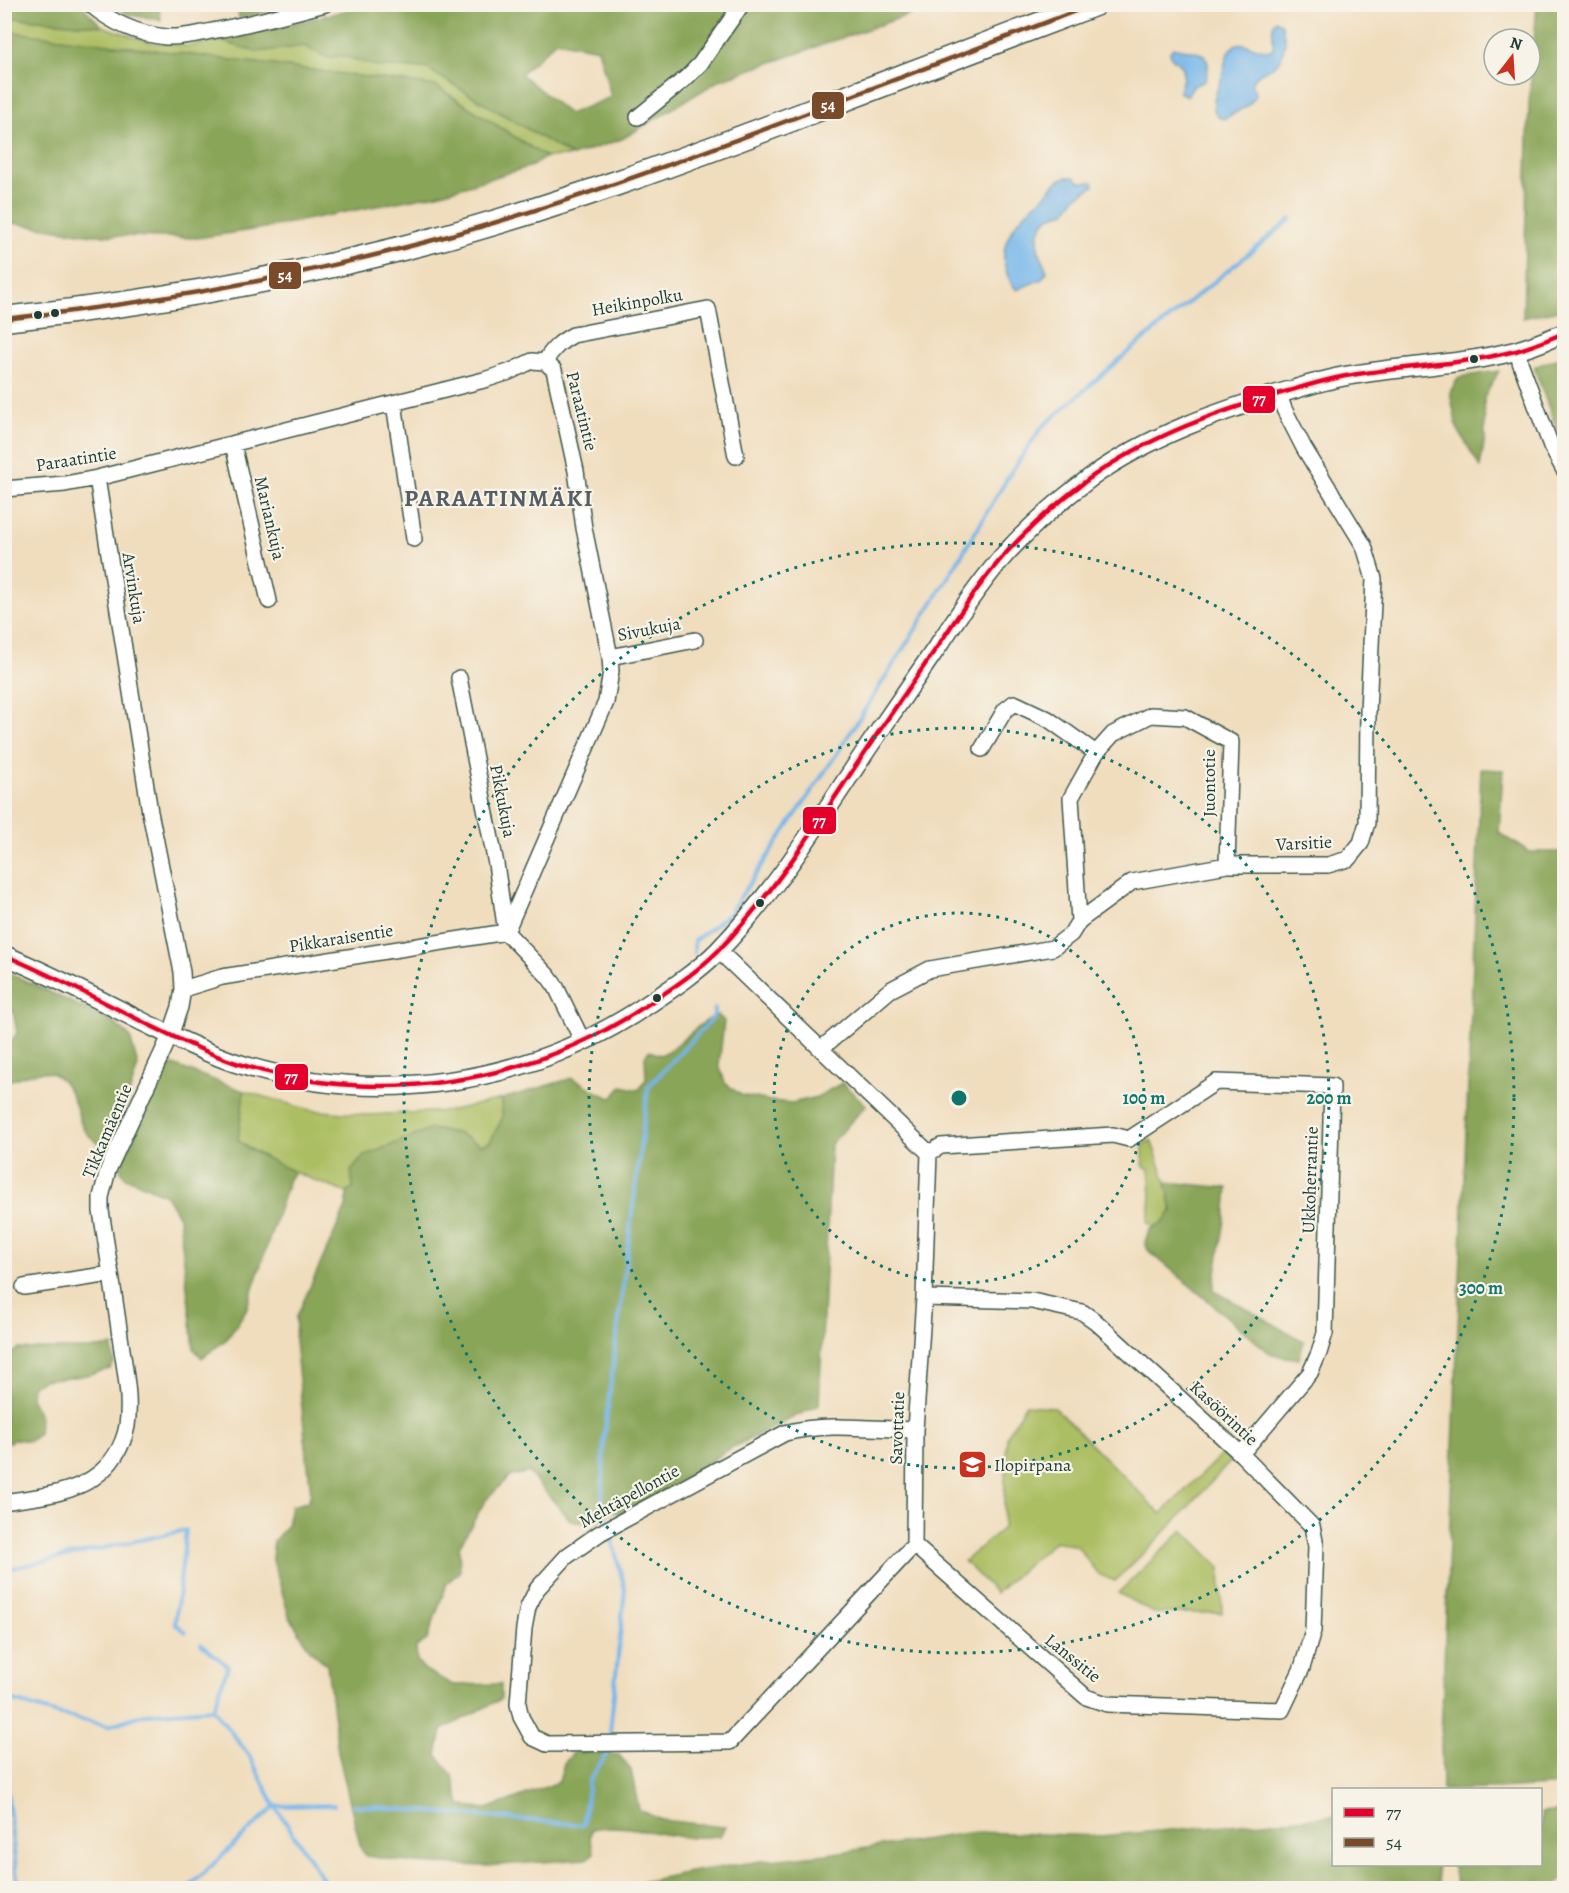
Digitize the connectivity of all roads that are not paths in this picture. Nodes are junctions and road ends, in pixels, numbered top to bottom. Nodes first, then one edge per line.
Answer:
1 (90, 4) edge
2 (325, 4) edge
3 (742, 4) edge
4 (1094, 4) edge
5 (638, 117) dead end
6 (4, 319) edge
7 (1564, 333) edge
8 (1518, 350) junction
9 (545, 362) junction
10 (1279, 393) junction
11 (394, 403) junction
12 (233, 444) junction
13 (736, 456) dead end
14 (1564, 470) edge
15 (97, 478) junction
16 (4, 489) edge
17 (414, 539) dead end
18 (269, 601) dead end
19 (695, 640) dead end
20 (610, 657) junction
21 (459, 678) dead end
22 (132, 704) joint
23 (982, 749) dead end
24 (1096, 753) junction
25 (1227, 865) junction
26 (1079, 921) junction
27 (506, 932) junction
28 (718, 950) junction
29 (4, 955) edge
30 (183, 989) junction
31 (170, 1036) junction
32 (583, 1042) junction
33 (822, 1048) junction
34 (929, 1153) junction
35 (111, 1274) junction
36 (24, 1287) dead end
37 (924, 1298) junction
38 (915, 1430) junction
39 (1240, 1454) junction
40 (4, 1502) edge
41 (914, 1545) junction
42 (1282, 1710) joint

1 - 2 street
3 - 5 street
4 - 6 highway
7 - 8 street
8 - 10 street
8 - 14 street
9 - 11 street, Paraatintie
9 - 13 street, Heikinpolku
9 - 20 street, Paraatintie
10 - 25 street, Varsitie
10 - 28 street
11 - 12 street, Paraatintie
11 - 17 street
12 - 15 street, Paraatintie
12 - 18 street, Mariankuja
15 - 16 street, Paraatintie
15 - 22 street, Arvinkuja
19 - 20 street, Sivukuja
20 - 27 street, Paraatintie
21 - 27 street, Pikkukuja
22 - 30 street, Tikkamäentie
23 - 24 street
24 - 25 street, Juontotie
24 - 26 street, Juontotie
25 - 26 street, Varsitie
26 - 33 street, Varsitie
27 - 30 street, Pikkaraisentie
27 - 32 street
28 - 32 street
28 - 33 street
29 - 31 street
30 - 31 street, Tikkamäentie
31 - 32 street
31 - 35 street, Tikkamäentie
33 - 34 street
34 - 37 street, Savottatie
34 - 39 street, Ukkoherrantie
35 - 36 street
35 - 40 street, Tikkamäentie
37 - 38 street, Savottatie
37 - 39 street, Kasöörintie
38 - 41 street, Savottatie
38 - 41 street, Mehtäpellontie
39 - 42 street, Kasöörintie
41 - 42 street, Lanssitie

